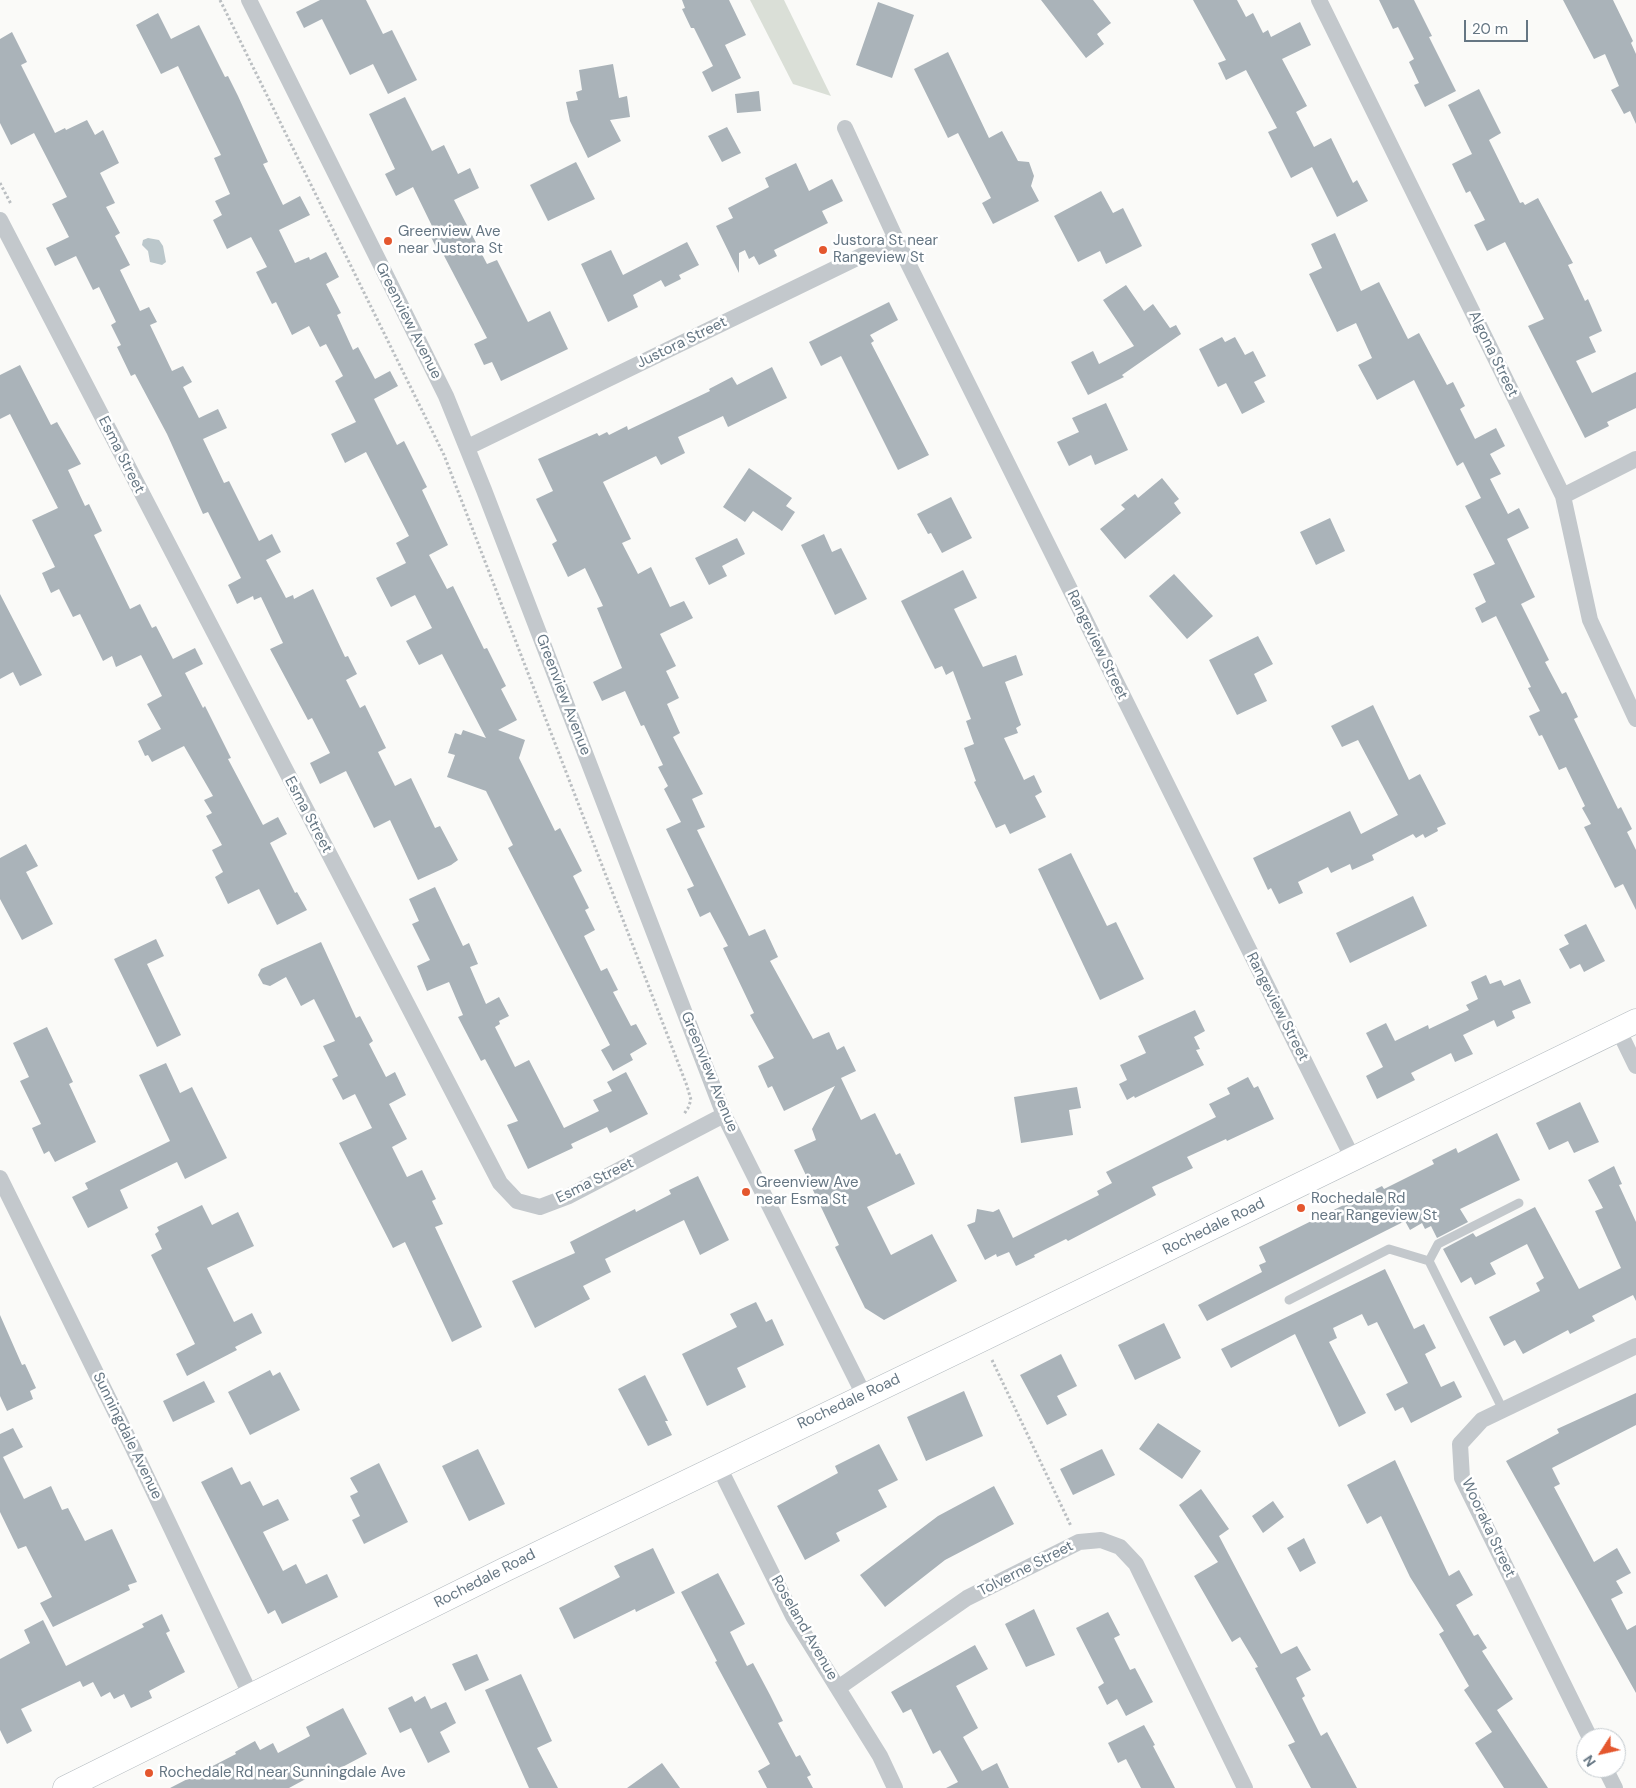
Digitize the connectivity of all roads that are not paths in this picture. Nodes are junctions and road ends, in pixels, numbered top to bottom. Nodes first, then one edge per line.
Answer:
1 (249, 0) edge
2 (1319, 0) edge
3 (845, 128) dead end
4 (0, 220) edge
5 (896, 239) junction
6 (468, 447) junction
7 (1636, 459) edge
8 (1562, 496) junction
9 (1636, 719) edge
10 (1627, 1025) edge
11 (1636, 1066) edge
12 (724, 1115) junction
13 (1353, 1159) junction
14 (0, 1178) edge
15 (1519, 1204) dead end
16 (1429, 1261) junction
17 (1289, 1300) dead end
18 (1636, 1346) edge
19 (864, 1395) junction
20 (1503, 1410) junction
21 (718, 1466) junction
22 (838, 1688) junction
23 (251, 1696) junction
24 (1585, 1728) edge
25 (65, 1788) edge
26 (895, 1788) edge
27 (1245, 1788) edge

1 - 6 street, Greenview Avenue
2 - 8 street, Algona Street
3 - 5 street, Rangeview Street
4 - 12 street, Esma Street
5 - 6 street, Justora Street
5 - 13 street, Rangeview Street
6 - 12 street, Greenview Avenue
7 - 8 street
8 - 9 street, Algona Street
10 - 11 street
10 - 13 main road, Rochedale Road
12 - 19 street, Greenview Avenue
13 - 19 main road, Rochedale Road
14 - 23 street, Sunningdale Avenue
15 - 16 lane
16 - 17 lane
16 - 20 lane
18 - 20 street, Wooraka Street
19 - 21 main road, Rochedale Road
20 - 24 street, Wooraka Street
21 - 22 street, Roseland Avenue
21 - 23 main road, Rochedale Road
22 - 26 street, Roseland Avenue
22 - 27 street, Tolverne Street
23 - 25 main road, Rochedale Road

